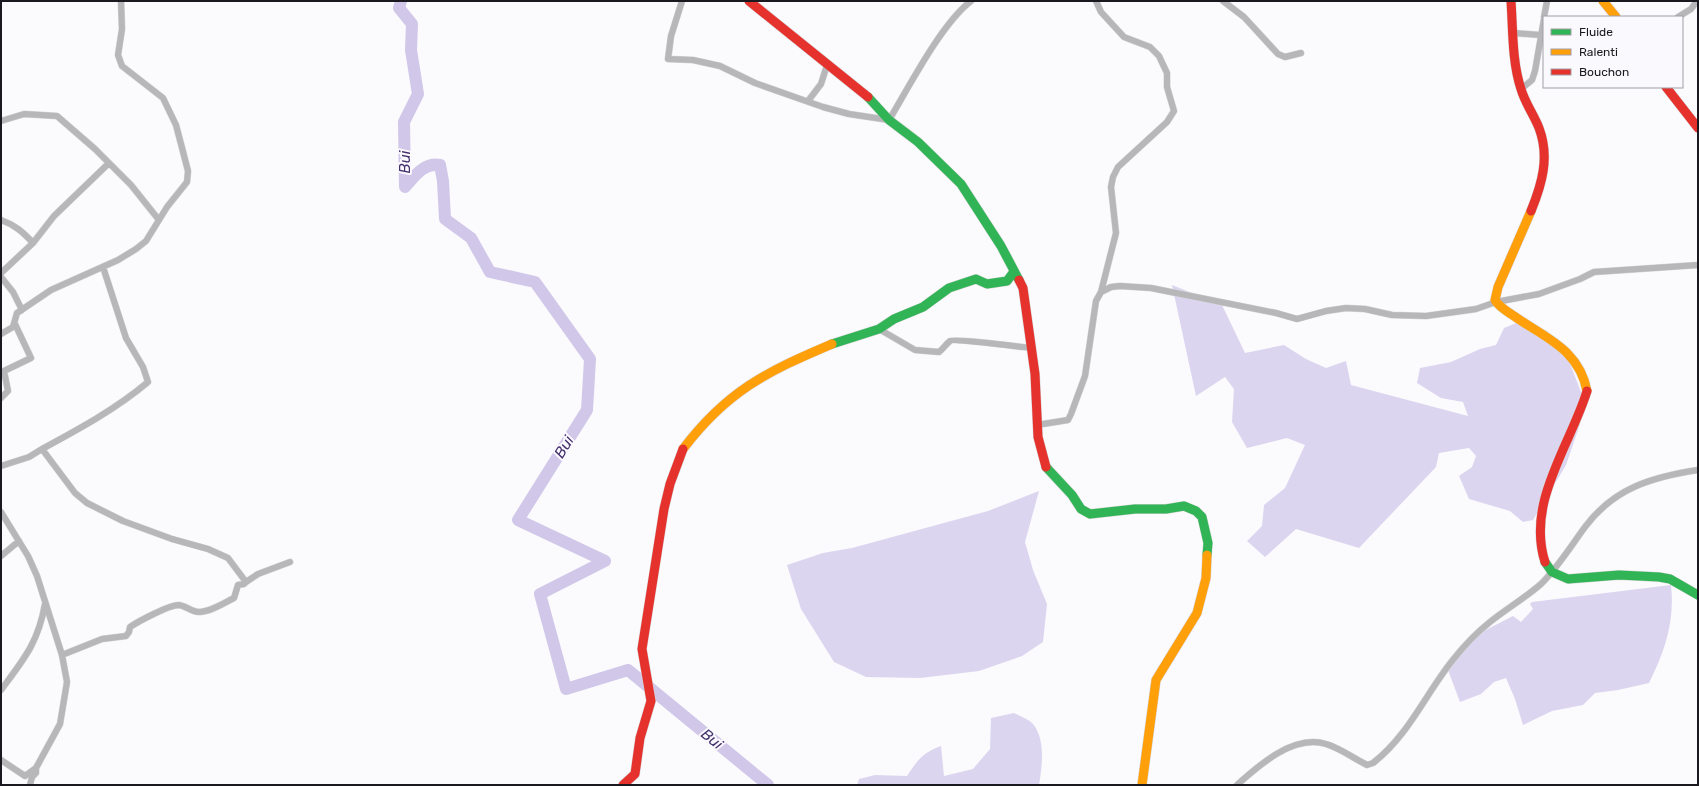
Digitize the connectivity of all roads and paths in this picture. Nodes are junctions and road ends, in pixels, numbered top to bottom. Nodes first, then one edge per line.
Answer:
1 (121, 1) edge
2 (682, 1) edge
3 (749, 1) edge
4 (971, 1) edge
5 (1096, 1) edge
6 (1223, 1) edge
7 (1511, 1) edge
8 (1547, 1) edge
9 (1603, 1) edge
10 (1697, 1) edge
11 (1544, 16) edge
12 (1615, 16) edge
13 (1680, 16) edge
14 (1543, 22) edge
15 (1514, 33) junction
16 (1540, 35) junction
17 (1300, 53) dead end
18 (827, 65) junction
19 (1667, 88) edge
20 (1521, 89) junction
21 (808, 102) junction
22 (889, 120) junction
23 (1, 121) edge
24 (1698, 128) edge
25 (108, 164) junction
26 (1, 220) edge
27 (159, 220) junction
28 (33, 243) junction
29 (1698, 266) edge
30 (103, 267) junction
31 (1, 273) edge
32 (1013, 273) junction
33 (1, 277) edge
34 (1101, 292) junction
35 (1496, 302) junction
36 (22, 310) junction
37 (15, 324) junction
38 (878, 329) junction
39 (1, 334) edge
40 (1031, 348) junction
41 (1, 398) edge
42 (1037, 425) junction
43 (42, 449) junction
44 (1, 466) edge
45 (1698, 470) edge
46 (1, 512) edge
47 (19, 541) junction
48 (1, 556) edge
49 (290, 562) dead end
50 (1552, 572) junction
51 (246, 582) junction
52 (42, 593) junction
53 (1698, 594) edge
54 (62, 655) junction
55 (1, 690) edge
56 (1, 760) edge
57 (36, 768) junction
58 (30, 785) edge
59 (623, 785) edge
60 (1142, 785) edge
61 (1237, 785) edge

1 - 27 street
2 - 21 street
3 - 18 street
4 - 22 street
5 - 34 street
6 - 17 street
7 - 15 street
8 - 11 street
9 - 12 street
10 - 13 street
14 - 16 street
15 - 16 street
15 - 20 street
16 - 20 street
18 - 21 street
18 - 22 street
19 - 24 street
20 - 35 street
21 - 22 street
22 - 32 street
23 - 25 street
25 - 27 street
25 - 28 street
26 - 28 street
27 - 30 street
28 - 31 street
29 - 35 street
30 - 36 street
30 - 43 street
32 - 38 street
32 - 40 street
33 - 36 street
34 - 35 street
34 - 42 street
35 - 50 street
36 - 37 street
37 - 39 street
37 - 41 street
38 - 40 street
38 - 59 street
40 - 42 street
42 - 60 street
43 - 44 street
43 - 51 street
45 - 50 street
46 - 47 street
47 - 48 street
47 - 52 street
49 - 51 street
50 - 53 street
50 - 61 street
51 - 54 street
52 - 54 street
52 - 55 street
54 - 57 street
56 - 57 street
57 - 58 street

